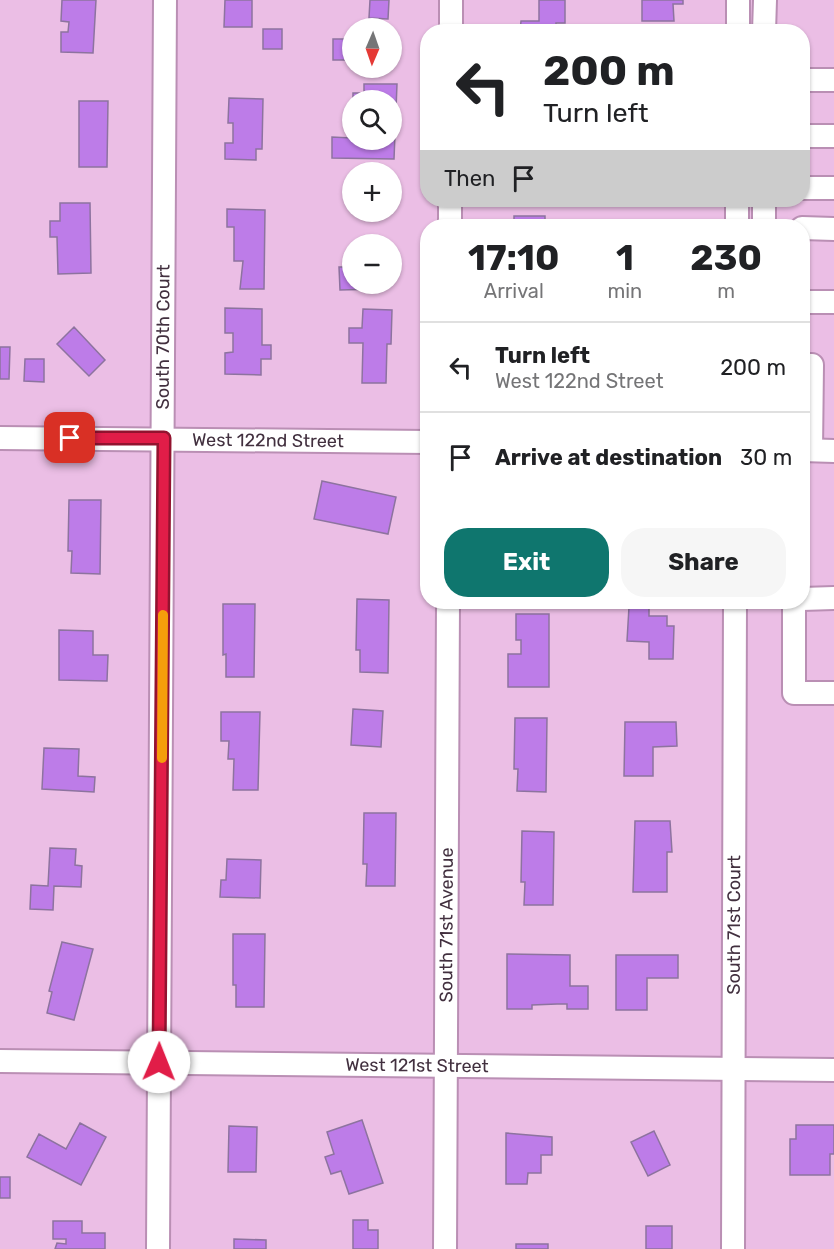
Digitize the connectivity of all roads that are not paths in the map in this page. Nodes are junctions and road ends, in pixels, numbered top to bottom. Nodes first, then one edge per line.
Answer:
1 (165, 0) edge
2 (451, 0) edge
3 (738, 0) edge
4 (765, 0) edge
5 (451, 24) edge
6 (738, 24) edge
7 (764, 24) edge
8 (810, 80) edge
9 (834, 80) edge
10 (810, 136) edge
11 (834, 136) edge
12 (810, 188) edge
13 (834, 188) edge
14 (810, 228) edge
15 (834, 229) edge
16 (810, 302) edge
17 (834, 302) edge
18 (810, 365) edge
19 (810, 399) edge
20 (0, 438) edge
21 (164, 438) junction
22 (420, 442) edge
23 (810, 450) edge
24 (834, 451) edge
25 (810, 598) edge
26 (834, 598) edge
27 (448, 609) edge
28 (735, 609) edge
29 (794, 609) edge
30 (834, 693) edge
31 (0, 1061) edge
32 (159, 1062) junction
33 (445, 1065) junction
34 (734, 1068) junction
35 (834, 1070) edge
36 (158, 1249) edge
37 (445, 1249) edge
38 (733, 1249) edge

1 - 21 street, South 70th Court
2 - 5 street
3 - 6 street
4 - 7 street
8 - 9 street
10 - 11 street
12 - 13 street
14 - 15 street
16 - 17 street
18 - 19 street
20 - 21 street, West 122nd Street
21 - 22 street, West 122nd Street
21 - 32 street, South 70th Court
23 - 24 street
25 - 26 street
27 - 33 street, South 71st Avenue
28 - 34 street, South 71st Court
29 - 30 street
31 - 32 street, West 121st Street
32 - 33 street, West 121st Street
32 - 36 street, South 70th Court
33 - 34 street, West 121st Street
33 - 37 street, South 71st Avenue
34 - 35 street, West 121st Street
34 - 38 street, South 71st Court

